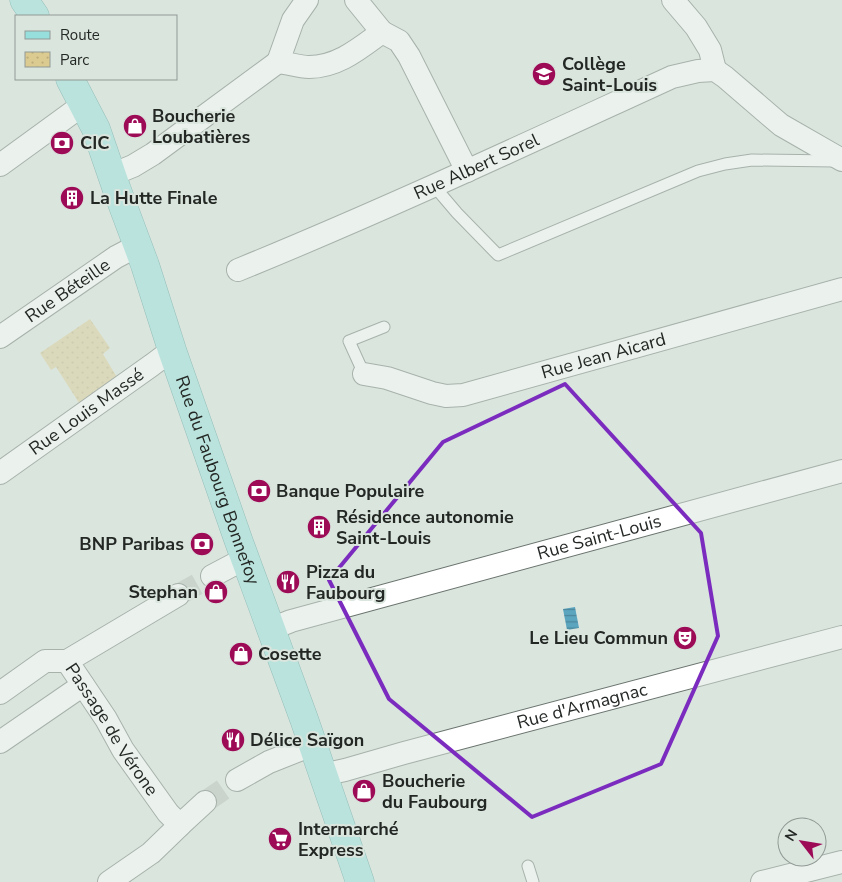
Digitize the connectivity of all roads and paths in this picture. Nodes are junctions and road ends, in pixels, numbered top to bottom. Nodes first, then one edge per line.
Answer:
1 (24, 0) edge
2 (307, 0) edge
3 (356, 0) edge
4 (673, 0) edge
5 (34, 15) edge
6 (382, 32) junction
7 (278, 62) junction
8 (715, 70) junction
9 (71, 80) edge
10 (84, 104) junction
11 (842, 160) edge
12 (0, 165) edge
13 (467, 171) junction
14 (111, 175) junction
15 (434, 186) junction
16 (137, 246) junction
17 (238, 270) dead end
18 (842, 289) edge
19 (384, 327) dead end
20 (0, 337) edge
21 (172, 350) junction
22 (364, 374) joint
23 (842, 471) edge
24 (0, 473) edge
25 (246, 558) junction
26 (212, 576) tunnel mouth
27 (178, 595) tunnel mouth
28 (271, 629) junction
29 (842, 637) edge
30 (67, 661) junction
31 (83, 685) junction
32 (0, 693) edge
33 (0, 742) edge
34 (312, 745) junction
35 (322, 775) junction
36 (237, 780) tunnel mouth
37 (205, 802) tunnel mouth
38 (180, 825) junction
39 (842, 862) edge
40 (528, 866) dead end
41 (359, 881) edge
42 (109, 882) edge
43 (533, 882) edge
44 (762, 882) edge

1 - 5 main road
2 - 7 street
3 - 6 street
4 - 8 street
6 - 7 street
6 - 13 street
7 - 14 street
8 - 11 street
8 - 13 street, Rue Albert Sorel
9 - 10 main road, Rue du Faubourg Bonnefoy
10 - 12 street
10 - 14 main road, Rue du Faubourg Bonnefoy
11 - 15 lane
13 - 15 street, Rue Albert Sorel
14 - 16 main road, Rue du Faubourg Bonnefoy
15 - 17 street, Rue Albert Sorel
16 - 20 street, Rue Béteille
16 - 21 main road, Rue du Faubourg Bonnefoy
18 - 22 street, Rue Jean Aicard
19 - 22 lane
21 - 24 street, Rue Louis Massé
21 - 25 main road, Rue du Faubourg Bonnefoy
23 - 28 street, Rue Saint-Louis
25 - 26 street
25 - 28 main road, Rue du Faubourg Bonnefoy
27 - 30 street, Passage de Vérone
28 - 34 main road, Rue du Faubourg Bonnefoy
29 - 35 street, Rue d'Armagnac
30 - 31 street, Passage de Vérone
30 - 32 street
31 - 33 street
31 - 38 street, Passage de Vérone
34 - 35 main road, Rue du Faubourg Bonnefoy
34 - 36 street
35 - 41 main road, Rue du Faubourg Bonnefoy
37 - 38 street
38 - 42 street
39 - 44 street
40 - 43 lane

